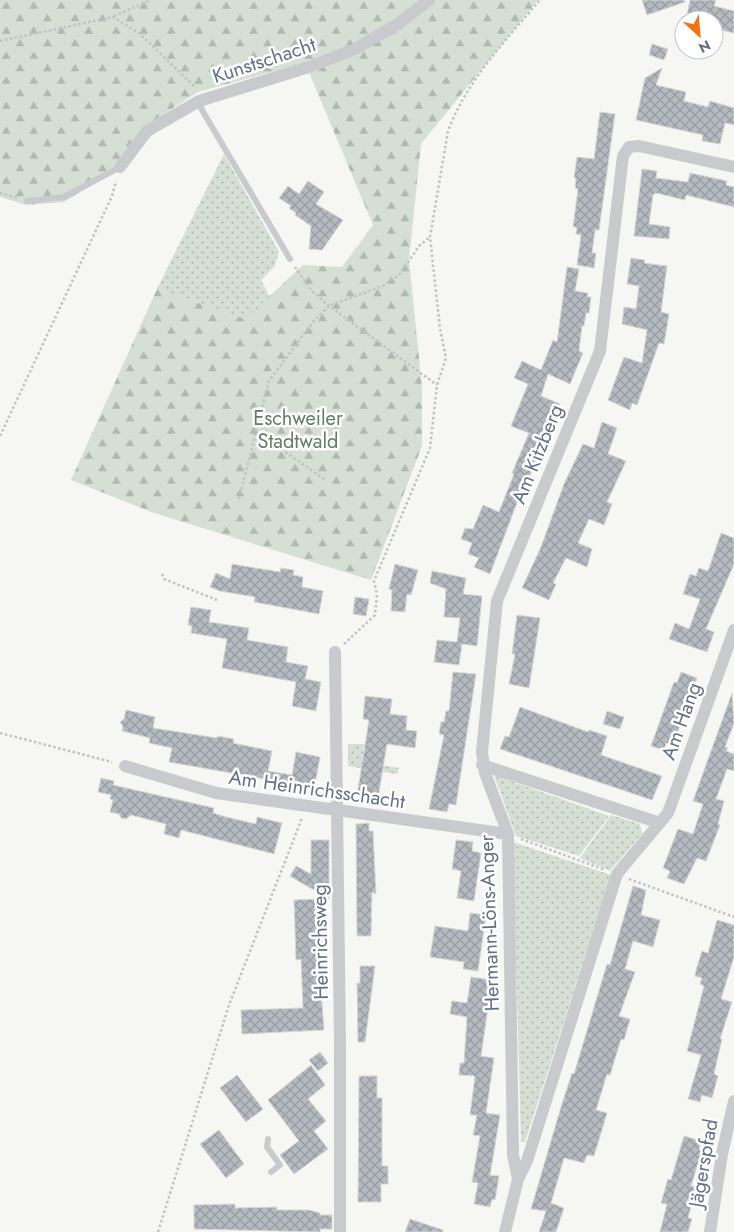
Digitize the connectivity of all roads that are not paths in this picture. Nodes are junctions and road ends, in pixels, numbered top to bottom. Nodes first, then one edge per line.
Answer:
1 (429, 0) edge
2 (199, 101) junction
3 (120, 167) joint
4 (734, 167) edge
5 (27, 201) road end
6 (290, 259) road end
7 (734, 630) edge
8 (335, 652) road end
9 (482, 764) junction
10 (125, 766) road end
11 (336, 812) junction
12 (660, 823) junction
13 (508, 834) junction
14 (734, 1101) edge
15 (268, 1139) dead end
16 (271, 1172) dead end
17 (518, 1179) junction
18 (340, 1232) edge
19 (505, 1232) edge
20 (710, 1232) edge

1 - 2 street, Kunstschacht
2 - 3 street, Kunstschacht
2 - 6 lane
3 - 5 lane
4 - 9 street, Am Kitzberg
7 - 12 street, Am Hang
8 - 11 street, Heinrichsweg
9 - 12 street
9 - 13 street, Hermann-Löns-Anger
10 - 11 street, Am Heinrichsschacht
11 - 13 street, Am Heinrichsschacht
11 - 18 street, Heinrichsweg
12 - 17 street, Hermann-Löns-Anger
13 - 17 street, Hermann-Löns-Anger
14 - 20 street, Jägerspfad
15 - 16 lane
17 - 19 street, Hermann-Löns-Anger

